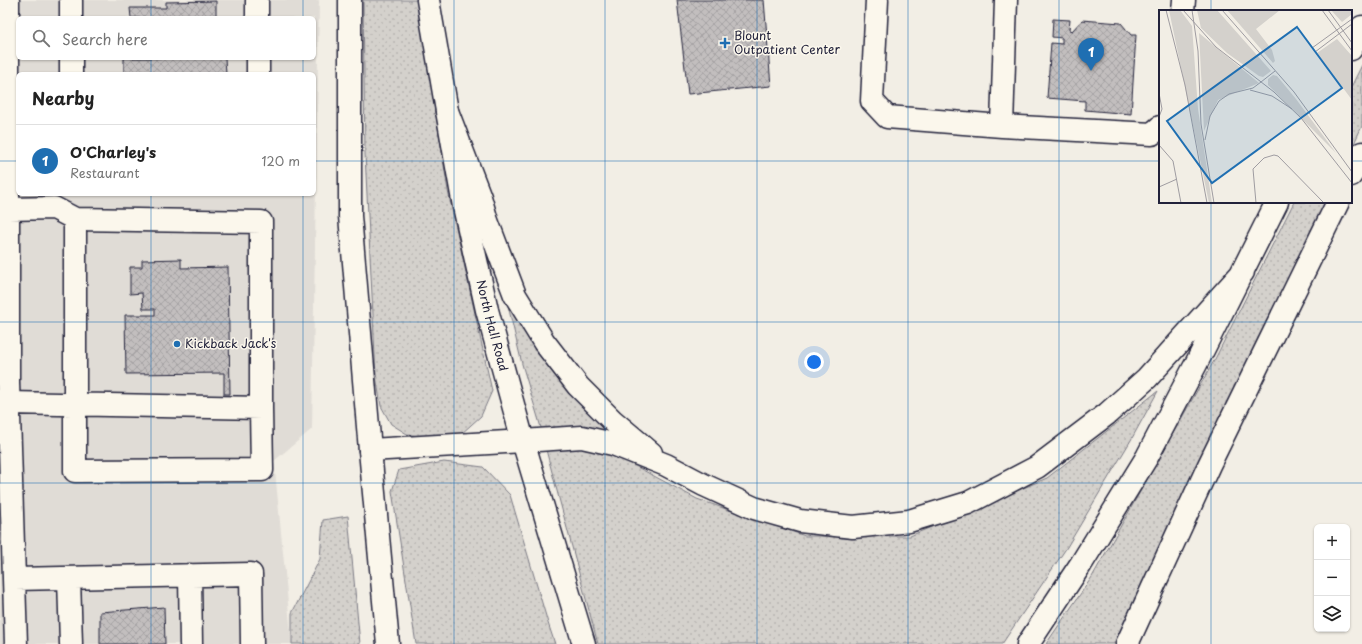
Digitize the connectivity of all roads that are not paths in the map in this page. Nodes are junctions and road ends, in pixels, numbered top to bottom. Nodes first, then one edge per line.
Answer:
1 (8, 0) edge
2 (71, 0) edge
3 (257, 0) edge
4 (350, 0) edge
5 (428, 0) edge
6 (877, 0) edge
7 (1006, 0) edge
8 (1184, 0) edge
9 (1183, 10) edge
10 (71, 16) edge
11 (257, 16) edge
12 (1362, 26) edge
13 (1352, 47) edge
14 (71, 60) edge
15 (258, 60) edge
16 (72, 72) edge
17 (258, 72) edge
18 (447, 111) junction
19 (1002, 126) junction
20 (1159, 128) edge
21 (1362, 153) edge
22 (1352, 173) edge
23 (1277, 203) edge
24 (1338, 203) edge
25 (8, 209) junction
26 (75, 219) junction
27 (1243, 272) junction
28 (4, 382) edge
29 (9, 403) junction
30 (74, 404) junction
31 (261, 408) junction
32 (5, 425) edge
33 (524, 441) junction
34 (370, 450) junction
35 (666, 465) junction
36 (190, 575) junction
37 (70, 578) junction
38 (10, 580) edge
39 (16, 644) edge
40 (71, 644) edge
41 (191, 644) edge
42 (252, 644) edge
43 (388, 644) edge
44 (584, 644) edge
45 (1028, 644) edge
46 (1127, 644) edge

1 - 25 main road
2 - 10 main road
3 - 11 main road
4 - 34 main road
5 - 18 main road, North Hall Road
6 - 19 main road
7 - 19 main road
8 - 9 main road
12 - 13 main road
14 - 16 main road
15 - 17 main road
18 - 33 main road, North Hall Road
18 - 35 main road
19 - 20 main road
21 - 22 main road
23 - 27 main road
24 - 46 main road
25 - 26 main road
25 - 28 main road
26 - 30 main road
26 - 31 main road
27 - 35 main road
27 - 45 main road
28 - 29 main road
29 - 30 main road
29 - 32 main road
30 - 31 main road
30 - 31 main road
32 - 38 main road
33 - 34 main road
33 - 35 main road
33 - 44 main road, North Hall Road
34 - 43 main road
36 - 37 main road
36 - 41 main road
36 - 42 main road
37 - 38 main road
37 - 40 main road
38 - 39 main road

